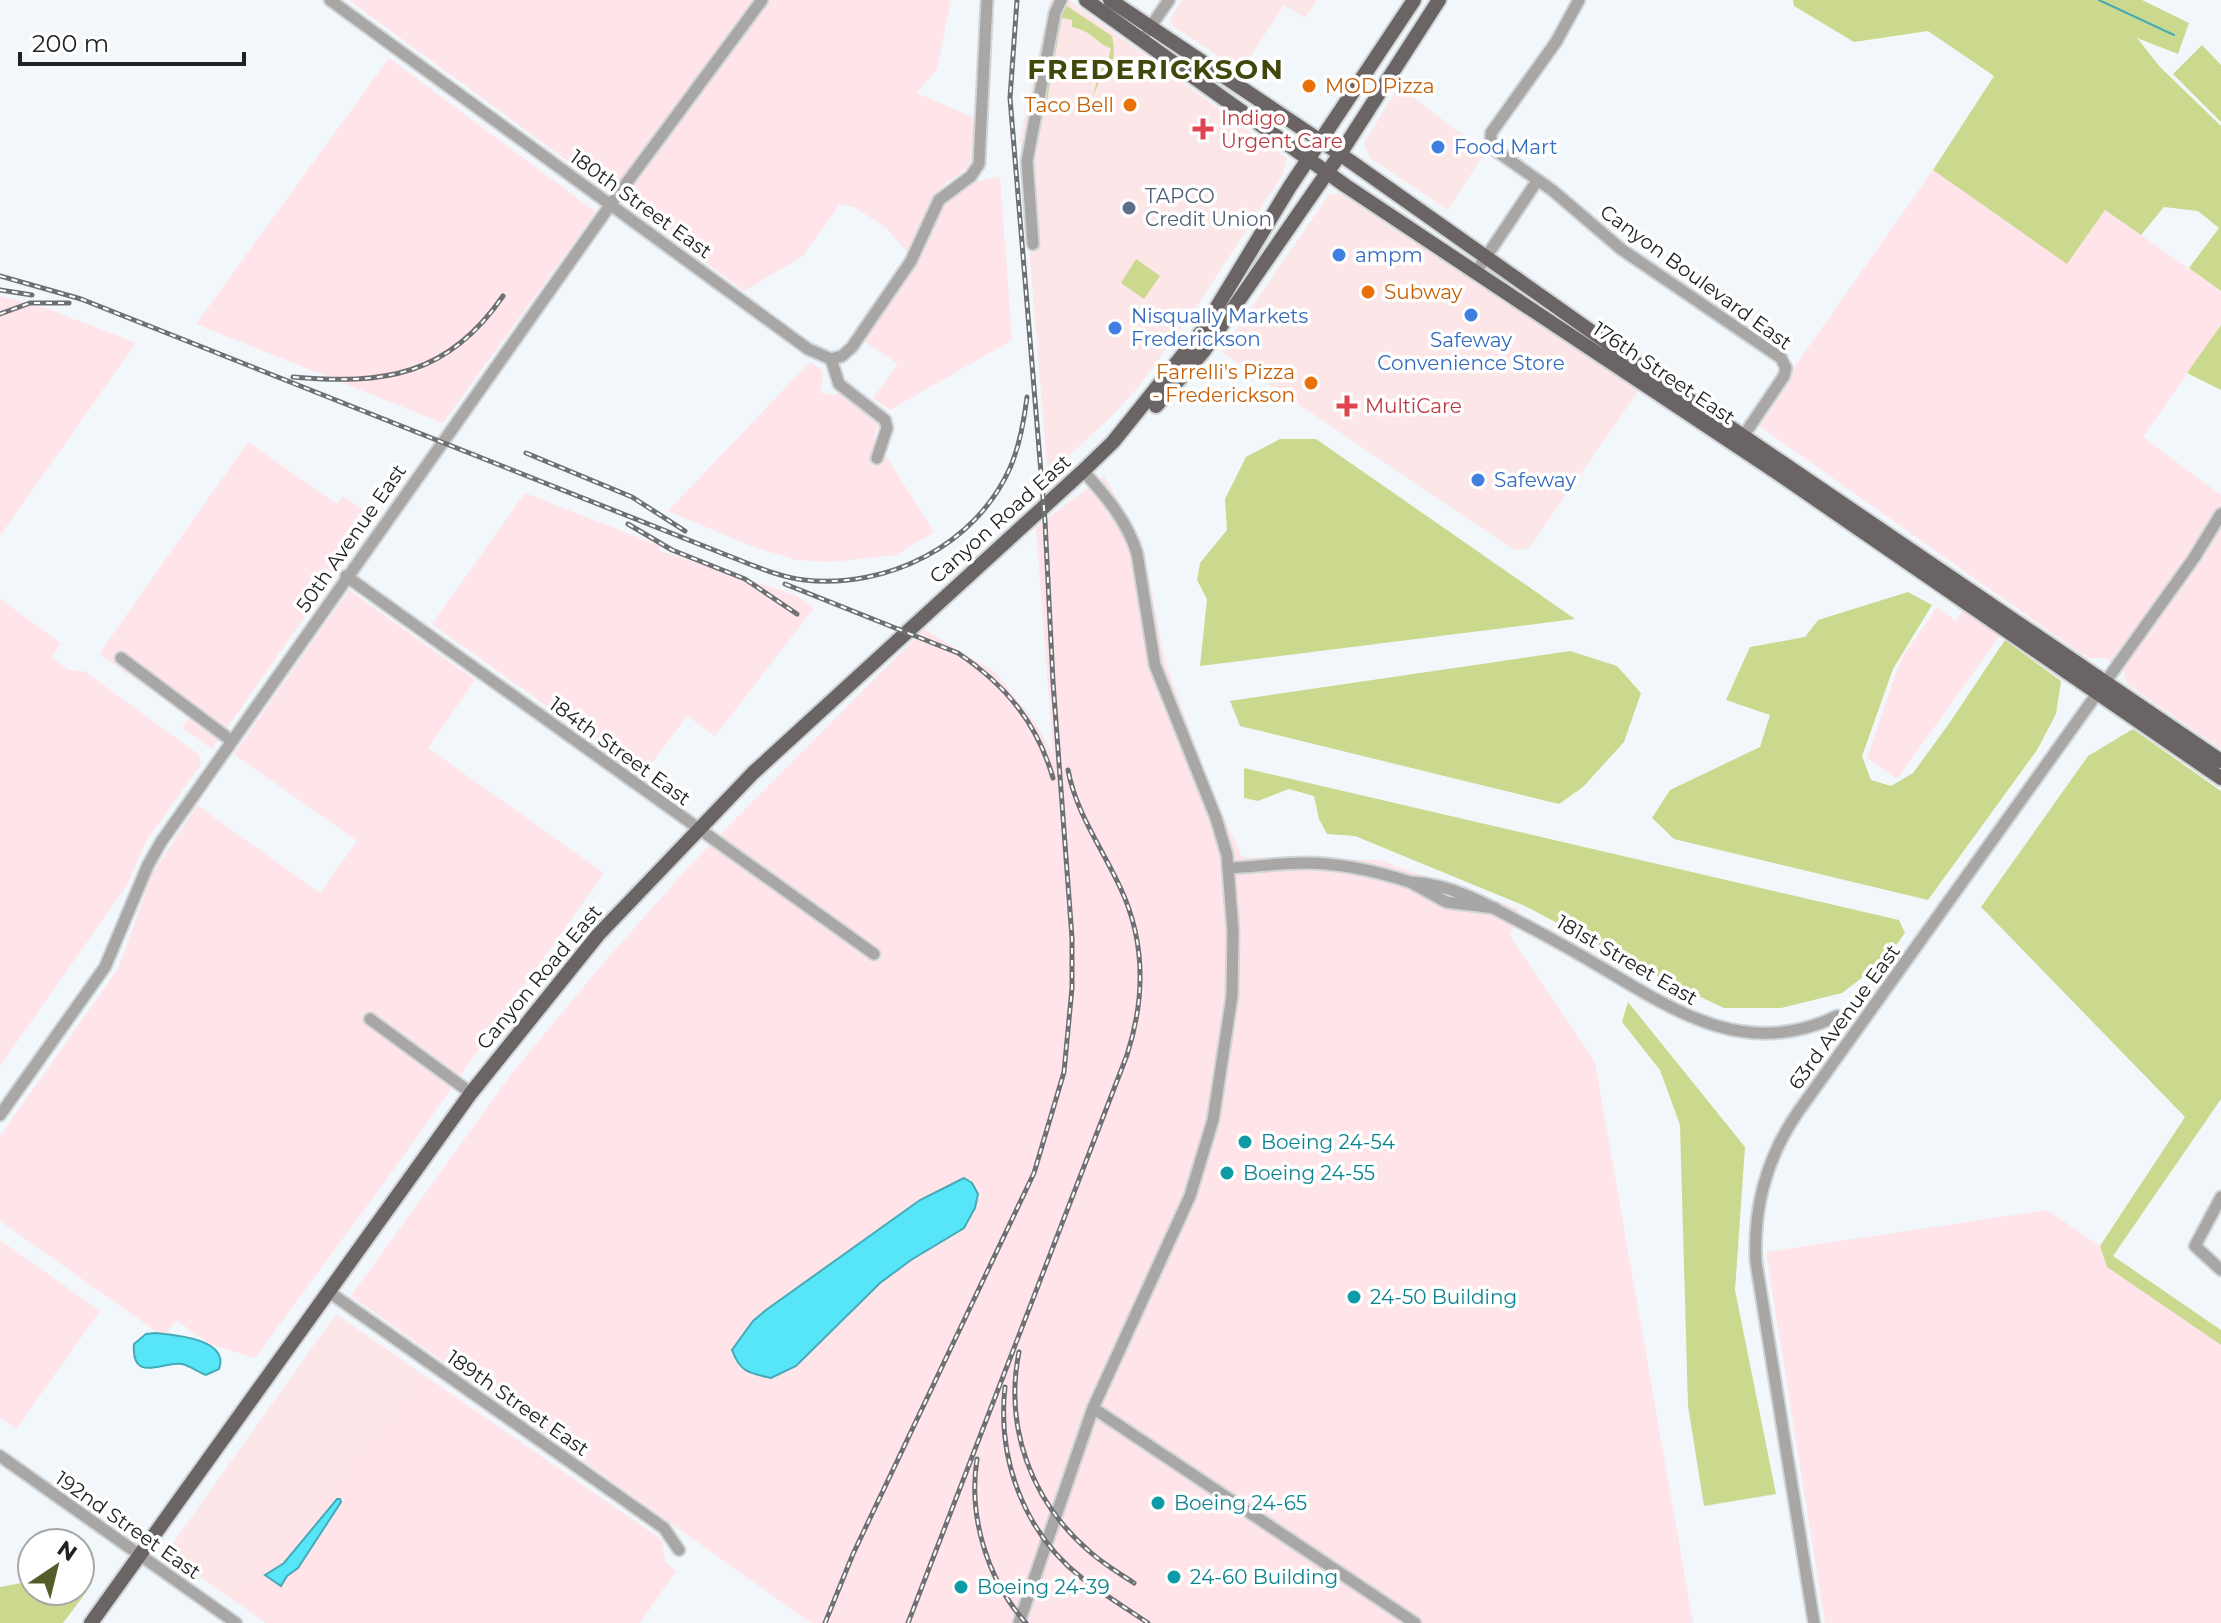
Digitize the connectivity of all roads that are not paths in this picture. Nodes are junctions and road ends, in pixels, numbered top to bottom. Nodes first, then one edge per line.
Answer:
1 (330, 0) edge
2 (762, 0) edge
3 (987, 0) edge
4 (1061, 0) edge
5 (1086, 0) edge
6 (1110, 0) edge
7 (1169, 0) edge
8 (1414, 0) edge
9 (1439, 0) edge
10 (1579, 0) edge
11 (1147, 33) junction
12 (1322, 142) junction
13 (1340, 154) junction
14 (1309, 159) junction
15 (1327, 172) junction
16 (1537, 181) junction
17 (611, 204) junction
18 (1033, 244) dead end
19 (1486, 258) junction
20 (1476, 272) junction
21 (831, 359) junction
22 (1737, 438) junction
23 (1113, 442) junction
24 (877, 458) dead end
25 (1083, 471) junction
26 (2221, 514) edge
27 (346, 576) junction
28 (1963, 601) junction
29 (2010, 616) junction
30 (121, 658) dead end
31 (2101, 687) junction
32 (232, 741) junction
33 (2221, 761) edge
34 (2221, 778) edge
35 (697, 829) junction
36 (1229, 868) junction
37 (874, 954) dead end
38 (1837, 1016) dead end
39 (370, 1019) dead end
40 (471, 1093) junction
41 (0, 1115) edge
42 (2221, 1197) edge
43 (2221, 1270) edge
44 (329, 1292) junction
45 (1093, 1408) junction
46 (0, 1456) edge
47 (679, 1550) dead end
48 (140, 1557) junction
49 (91, 1623) edge
50 (236, 1623) edge
51 (1019, 1623) edge
52 (1415, 1623) edge
53 (1814, 1623) edge

1 - 17 street, 180th Street East
2 - 17 street, 50th Avenue East
3 - 21 street
4 - 18 street
5 - 11 main road, 176th Street East
6 - 11 main road, 176th Street East
7 - 11 street
8 - 12 main road, Canyon Road East
9 - 13 main road, Canyon Road East
10 - 16 street, Canyon Boulevard East
11 - 12 main road, 176th Street East
11 - 14 main road, 176th Street East
12 - 13 main road, 176th Street East
12 - 14 main road, Canyon Road East
13 - 15 main road, Canyon Road East
13 - 19 main road, 176th Street East
14 - 15 main road, 176th Street East
14 - 23 main road, Canyon Road East
15 - 20 main road, 176th Street East
15 - 23 main road, Canyon Road East
16 - 19 street
16 - 22 street, Canyon Boulevard East
17 - 21 street, 180th Street East
17 - 27 street, 50th Avenue East
19 - 20 street
19 - 22 main road, 176th Street East
20 - 22 main road, 176th Street East
21 - 24 street
22 - 28 main road, 176th Street East
22 - 29 main road, 176th Street East
23 - 25 main road, Canyon Road East
25 - 35 main road, Canyon Road East
25 - 36 street
26 - 31 street, 63rd Avenue East
27 - 32 street, 50th Avenue East
27 - 35 street, 184th Street East
28 - 29 main road
28 - 31 main road, 176th Street East
29 - 31 main road, 176th Street East
30 - 32 street
31 - 33 main road, 176th Street East
31 - 34 main road, 176th Street East
31 - 53 street, 63rd Avenue East
32 - 41 street, 50th Avenue East
35 - 37 street, 184th Street East
35 - 40 main road, Canyon Road East
36 - 38 street, 181st Street East
36 - 45 street
39 - 40 street
40 - 44 main road, Canyon Road East
42 - 43 street
44 - 47 street, 189th Street East
44 - 48 main road, Canyon Road East
45 - 51 street
45 - 52 street
46 - 48 street, 192nd Street East
48 - 49 main road, Canyon Road East
48 - 50 street, 192nd Street East

